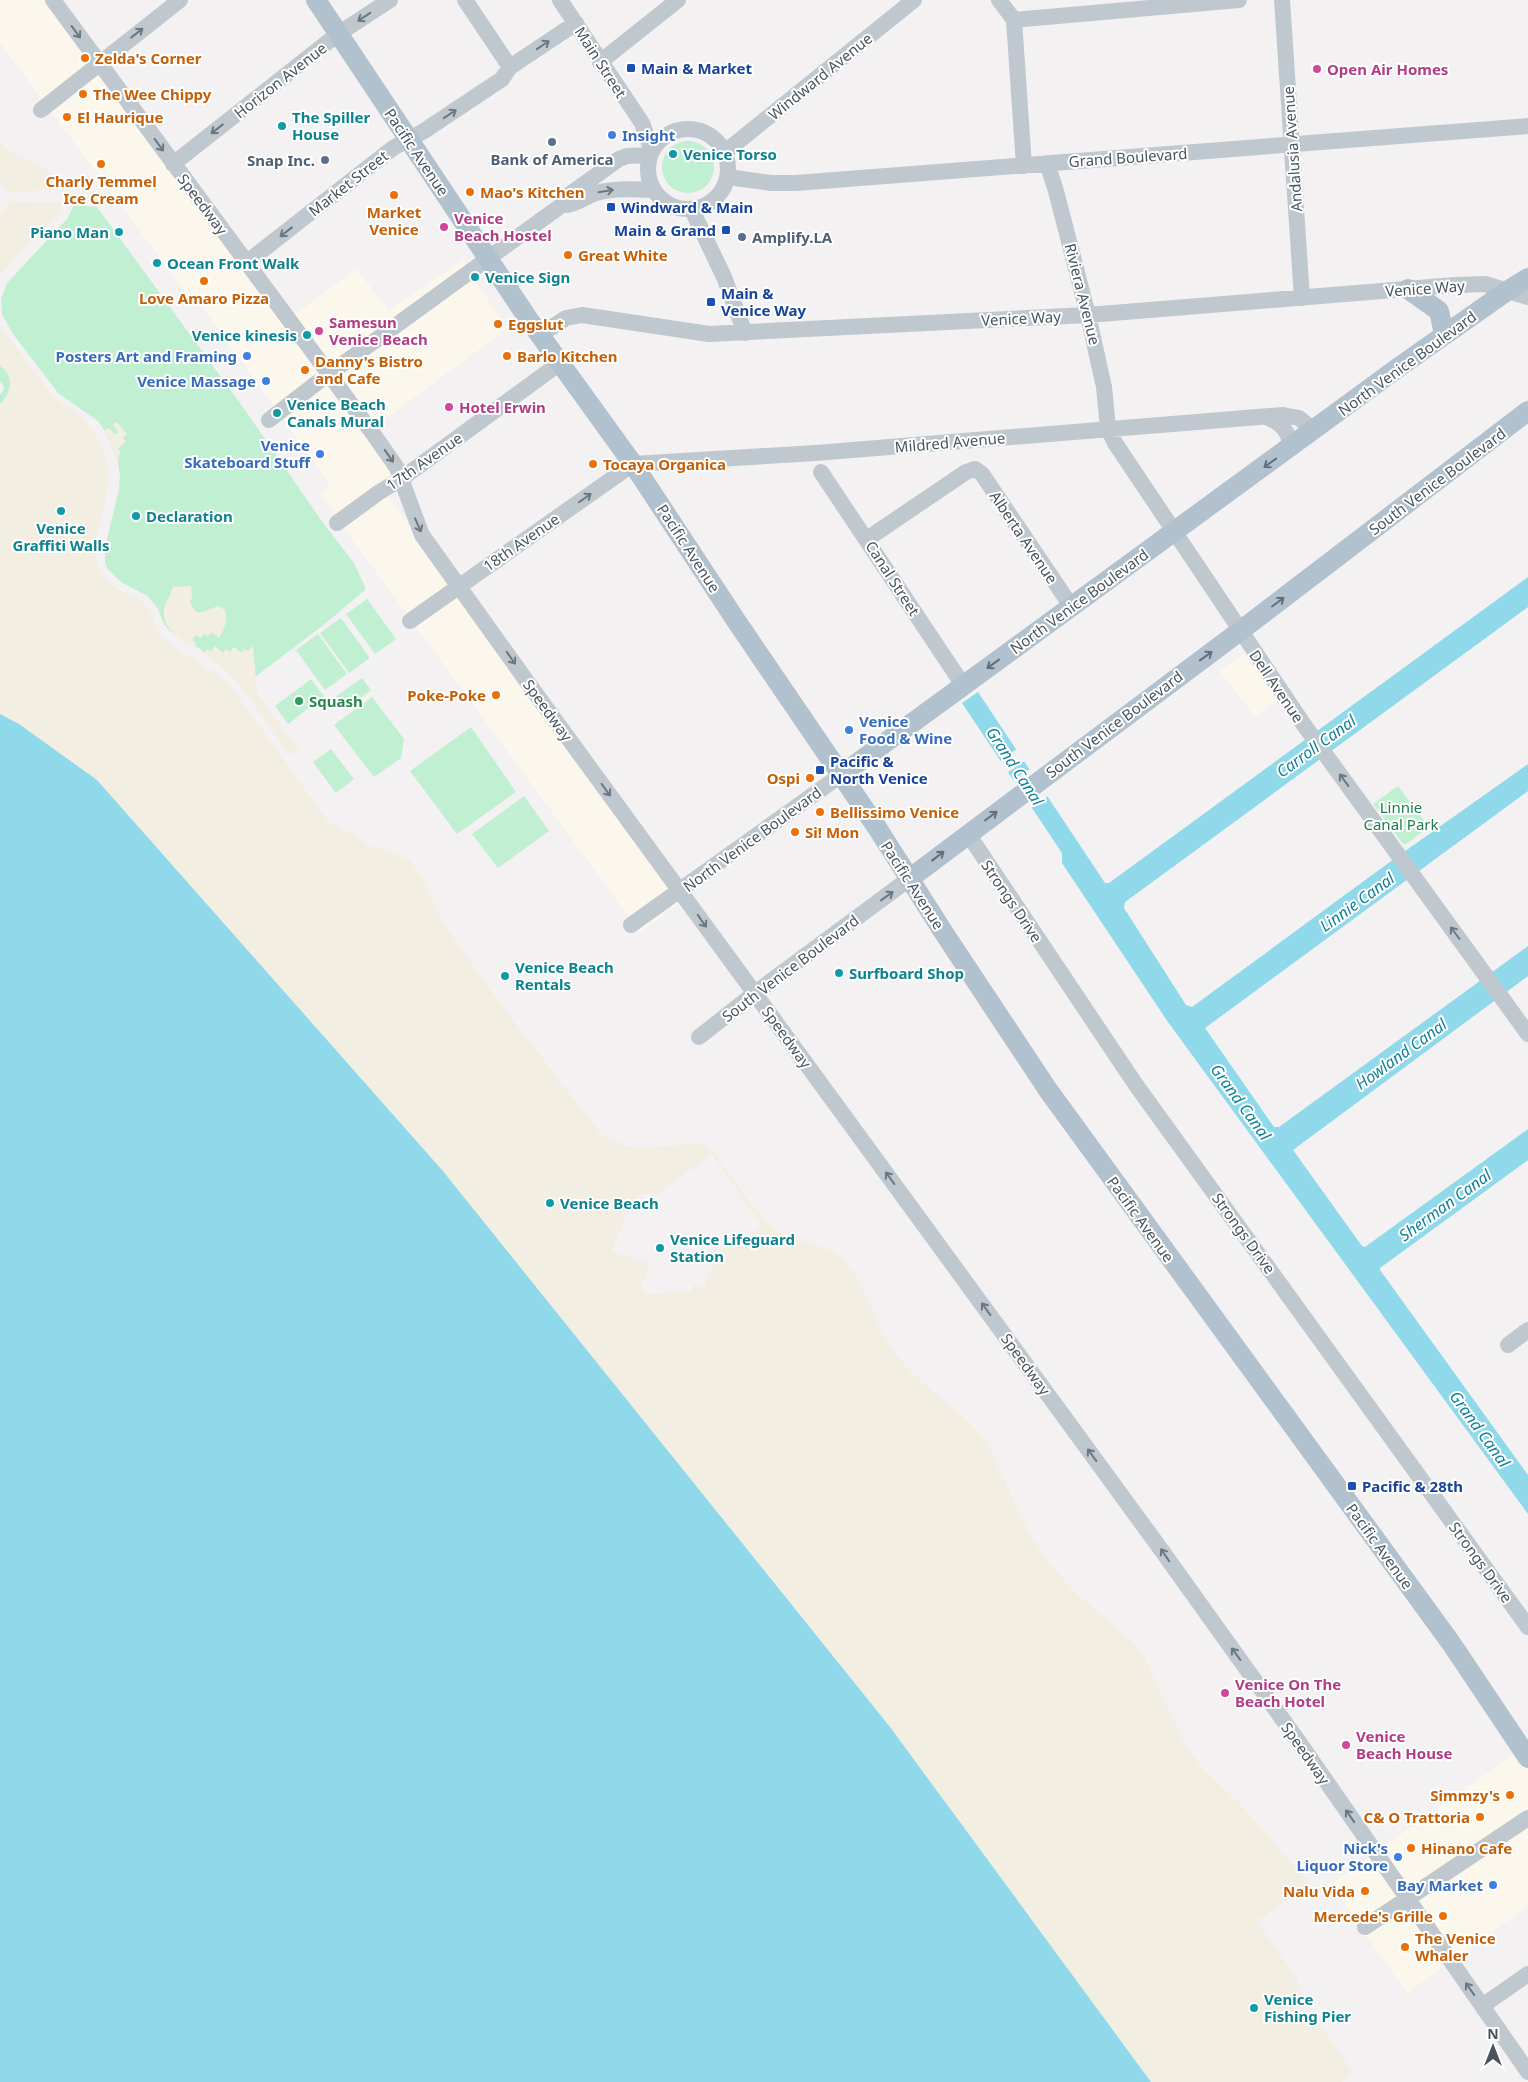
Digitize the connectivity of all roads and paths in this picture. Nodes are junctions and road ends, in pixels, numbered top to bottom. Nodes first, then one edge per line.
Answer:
1 (53, 0) edge
2 (180, 0) edge
3 (316, 0) edge
4 (390, 0) edge
5 (465, 0) edge
6 (560, 0) edge
7 (678, 0) edge
8 (914, 0) edge
9 (999, 0) edge
10 (1238, 0) edge
11 (1282, 0) edge
12 (1014, 20) junction
13 (576, 23) junction
14 (338, 34) junction
15 (600, 62) junction
16 (99, 64) junction
17 (510, 67) junction
18 (41, 110) dead end
19 (642, 123) junction
20 (1528, 126) edge
21 (677, 131) junction
22 (408, 139) junction
23 (1290, 145) junction
24 (725, 152) junction
25 (651, 153) junction
26 (1046, 163) junction
27 (173, 164) junction
28 (1024, 166) junction
29 (728, 177) junction
30 (653, 190) junction
31 (562, 205) junction
32 (692, 210) junction
33 (487, 259) junction
34 (246, 263) junction
35 (1528, 278) edge
36 (1408, 289) junction
37 (1508, 290) junction
38 (1528, 297) edge
39 (1302, 298) junction
40 (1088, 315) junction
41 (745, 333) junction
42 (1444, 334) junction
43 (540, 335) junction
44 (560, 363) junction
45 (324, 378) junction
46 (1528, 411) edge
47 (1266, 417) junction
48 (269, 420) dead end
49 (1108, 428) junction
50 (1314, 430) junction
51 (1292, 446) junction
52 (633, 464) junction
53 (821, 472) dead end
54 (401, 479) junction
55 (337, 523) dead end
56 (1174, 532) junction
57 (867, 539) junction
58 (459, 586) junction
59 (1071, 606) junction
60 (410, 621) dead end
61 (1240, 631) junction
62 (963, 686) junction
63 (841, 775) junction
64 (968, 834) junction
65 (909, 880) junction
66 (681, 891) junction
67 (631, 925) dead end
68 (755, 992) junction
69 (1528, 1034) edge
70 (699, 1037) dead end
71 (1528, 1330) edge
72 (1508, 1345) dead end
73 (1528, 1627) edge
74 (1528, 1758) edge
75 (1528, 1818) edge
76 (1407, 1899) junction
77 (1365, 1927) dead end
78 (1528, 1974) edge
79 (1482, 2006) junction
80 (1528, 2072) edge

1 -> 16 street, Speedway
16 -> 2 street
3 - 14 main road, Pacific Avenue
4 -> 14 street, Horizon Avenue
5 - 17 street
6 - 13 street, Main Street
7 - 15 street
8 - 24 street, Windward Avenue
9 - 12 street
10 - 12 street
11 - 23 street, Andalusia Avenue
12 - 28 street
13 - 15 street, Main Street
17 -> 13 street, Market Street
14 - 22 main road, Pacific Avenue
14 -> 27 street, Horizon Avenue
15 - 19 street, Main Street
16 - 18 street
16 -> 27 street, Speedway
22 -> 17 street, Market Street
19 - 21 street
19 - 25 street, Main Street
20 - 23 street, Grand Boulevard
21 - 24 street
21 - 25 street
22 - 33 main road, Pacific Avenue
22 -> 34 street, Market Street
23 - 26 street, Grand Boulevard
23 - 39 street, Andalusia Avenue
24 - 29 street
25 - 30 street
25 - 31 street
26 - 28 street, Grand Boulevard
26 - 40 street, Riviera Avenue
27 - 34 street, Speedway
28 - 29 street, Grand Boulevard
29 - 32 street
31 -> 30 street
30 - 32 street
31 - 33 street
32 - 41 street
33 - 43 main road, Pacific Avenue
33 - 45 street
34 - 45 street, Speedway
35 - 37 main road, North Venice Boulevard
36 - 37 street, Venice Way
36 - 39 street, Venice Way
36 - 42 main road
37 - 38 street, Venice Way
37 - 42 main road, North Venice Boulevard
39 - 40 street, Venice Way
40 - 41 street, Venice Way
40 - 49 street, Riviera Avenue
41 - 43 street, Venice Way
42 - 50 main road, North Venice Boulevard
43 - 44 main road, Pacific Avenue
44 - 52 main road, Pacific Avenue
44 - 54 street, 17th Avenue
45 - 48 street
45 -> 54 street, Speedway
61 -> 46 main road, South Venice Boulevard
47 - 49 street, Mildred Avenue
47 - 50 street, Mildred Avenue
47 - 51 street
49 - 52 street, Mildred Avenue
49 - 56 street, Dell Avenue
50 - 51 main road, North Venice Boulevard
51 -> 56 main road, North Venice Boulevard
58 -> 52 street, 18th Avenue
52 - 63 main road, Pacific Avenue
53 - 57 street, Canal Street
54 - 55 street, 17th Avenue
54 -> 58 street, Speedway
56 - 59 main road, North Venice Boulevard
56 - 61 street, Dell Avenue
57 - 59 street, Alberta Avenue
57 - 62 street, Canal Street
58 - 60 street, 18th Avenue
58 -> 66 street, Speedway
59 -> 62 main road, North Venice Boulevard
64 -> 61 main road, South Venice Boulevard
69 -> 61 street, Dell Avenue
62 - 63 main road, North Venice Boulevard
63 - 65 main road, Pacific Avenue
63 - 66 street, North Venice Boulevard
65 -> 64 main road, South Venice Boulevard
64 - 73 street, Strongs Drive
68 -> 65 street, South Venice Boulevard
65 - 74 main road, Pacific Avenue
66 - 67 street, North Venice Boulevard
66 -> 68 street, Speedway
68 - 70 street, South Venice Boulevard
76 -> 68 street, Speedway
71 - 72 street
75 - 76 street
76 - 77 street
79 -> 76 street, Speedway
78 - 79 street
79 - 80 street, Speedway

